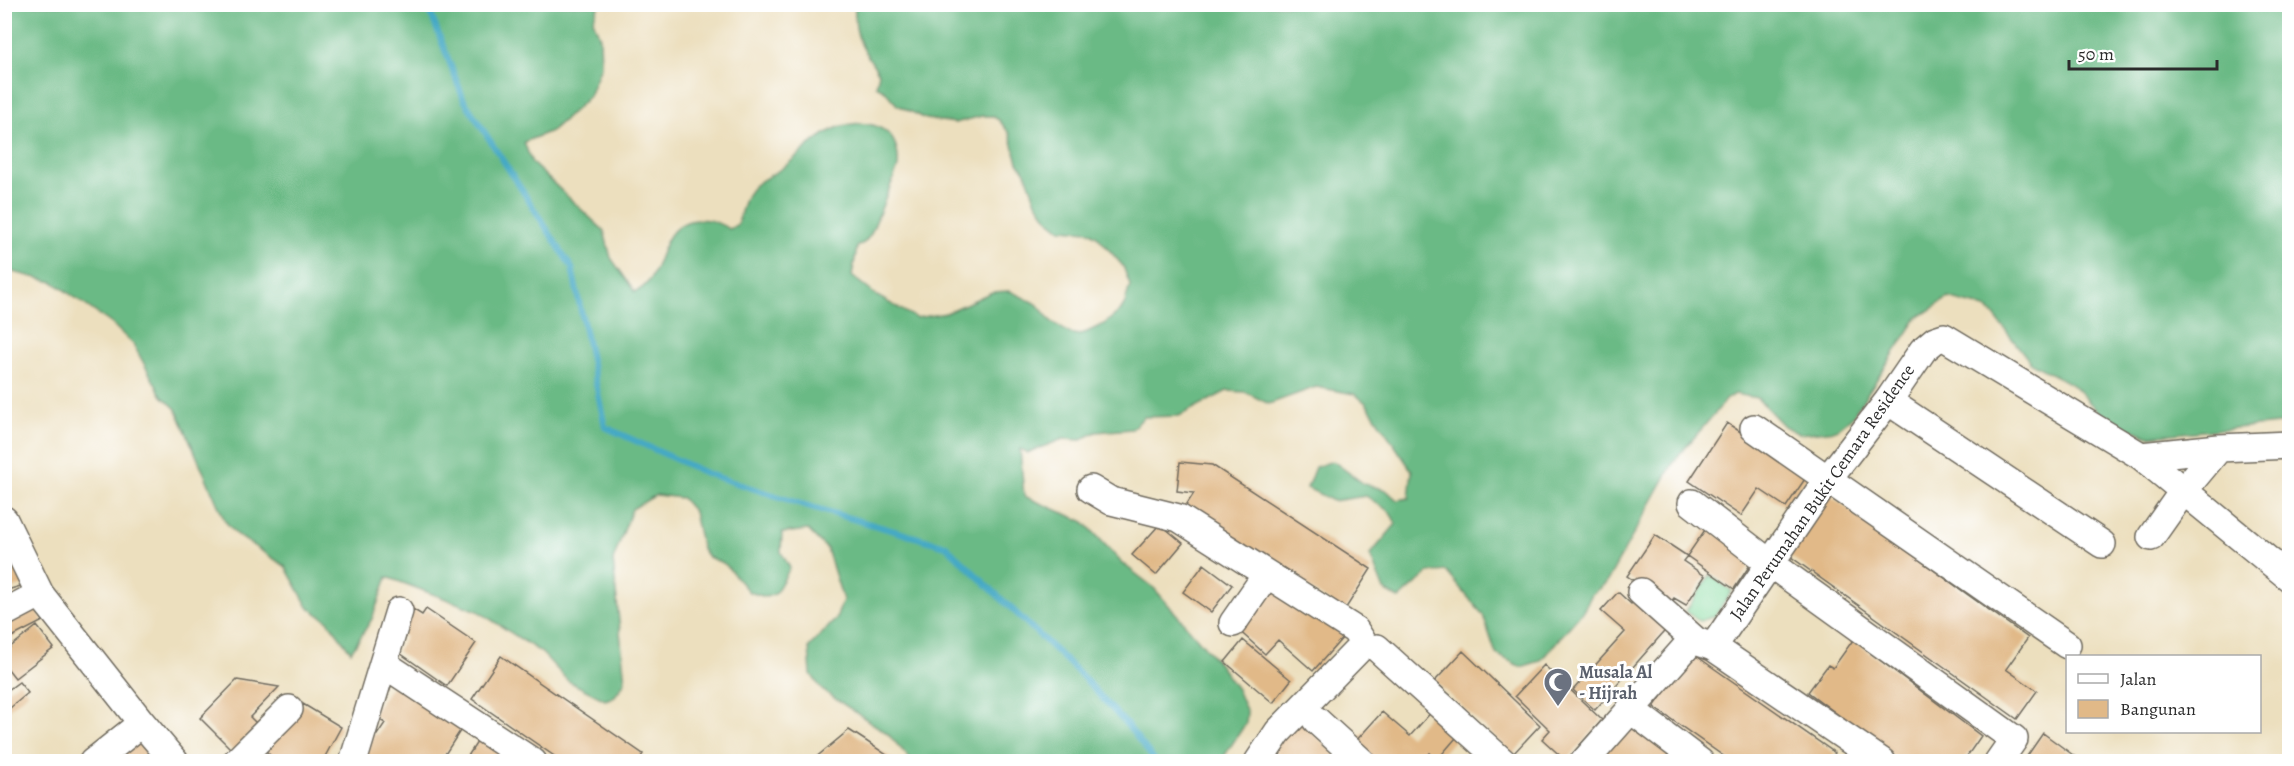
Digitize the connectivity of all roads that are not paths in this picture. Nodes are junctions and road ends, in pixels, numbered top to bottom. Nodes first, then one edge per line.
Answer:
1 (1888, 401) junction
2 (1754, 428) dead end
3 (2219, 448) junction
4 (2287, 448) edge
5 (2141, 456) junction
6 (1827, 480) junction
7 (1091, 489) dead end
8 (2184, 490) junction
9 (1692, 503) dead end
10 (4, 520) edge
11 (2151, 537) dead end
12 (2102, 544) dead end
13 (1771, 564) junction
14 (1267, 574) junction
15 (2289, 578) edge
16 (1641, 592) dead end
17 (40, 594) junction
18 (399, 611) dead end
19 (4, 613) edge
20 (1233, 623) dead end
21 (1704, 644) junction
22 (2067, 645) dead end
23 (1377, 648) dead end
24 (384, 664) junction
25 (289, 709) dead end
26 (1630, 709) junction
27 (1316, 720) dead end
28 (142, 723) junction
29 (1864, 757) edge
30 (93, 762) edge
31 (175, 762) edge
32 (236, 762) edge
33 (353, 762) edge
34 (533, 762) edge
35 (1258, 762) edge
36 (1362, 762) edge
37 (1503, 762) edge
38 (1584, 762) edge
39 (1700, 762) edge
40 (1998, 762) edge

1 - 5 street, Jalan Perumahan Bukit Cemara Residence
1 - 6 street, Jalan Perumahan Bukit Cemara Residence
1 - 12 street
2 - 6 street
3 - 4 street
3 - 5 street
3 - 8 street
5 - 8 street
6 - 13 street, Jalan Perumahan Bukit Cemara Residence
6 - 22 street
7 - 14 street
8 - 11 street
8 - 15 street
9 - 13 street
10 - 17 street
13 - 21 street, Jalan Perumahan Bukit Cemara Residence
13 - 40 street
14 - 20 street
14 - 35 street
16 - 21 street
17 - 19 street
17 - 28 street
18 - 24 street
21 - 26 street, Jalan Perumahan Bukit Cemara Residence
21 - 29 street
23 - 37 street
24 - 33 street
24 - 34 street
25 - 32 street
26 - 38 street, Jalan Perumahan Bukit Cemara Residence
26 - 39 street
27 - 36 street
28 - 30 street
28 - 31 street

